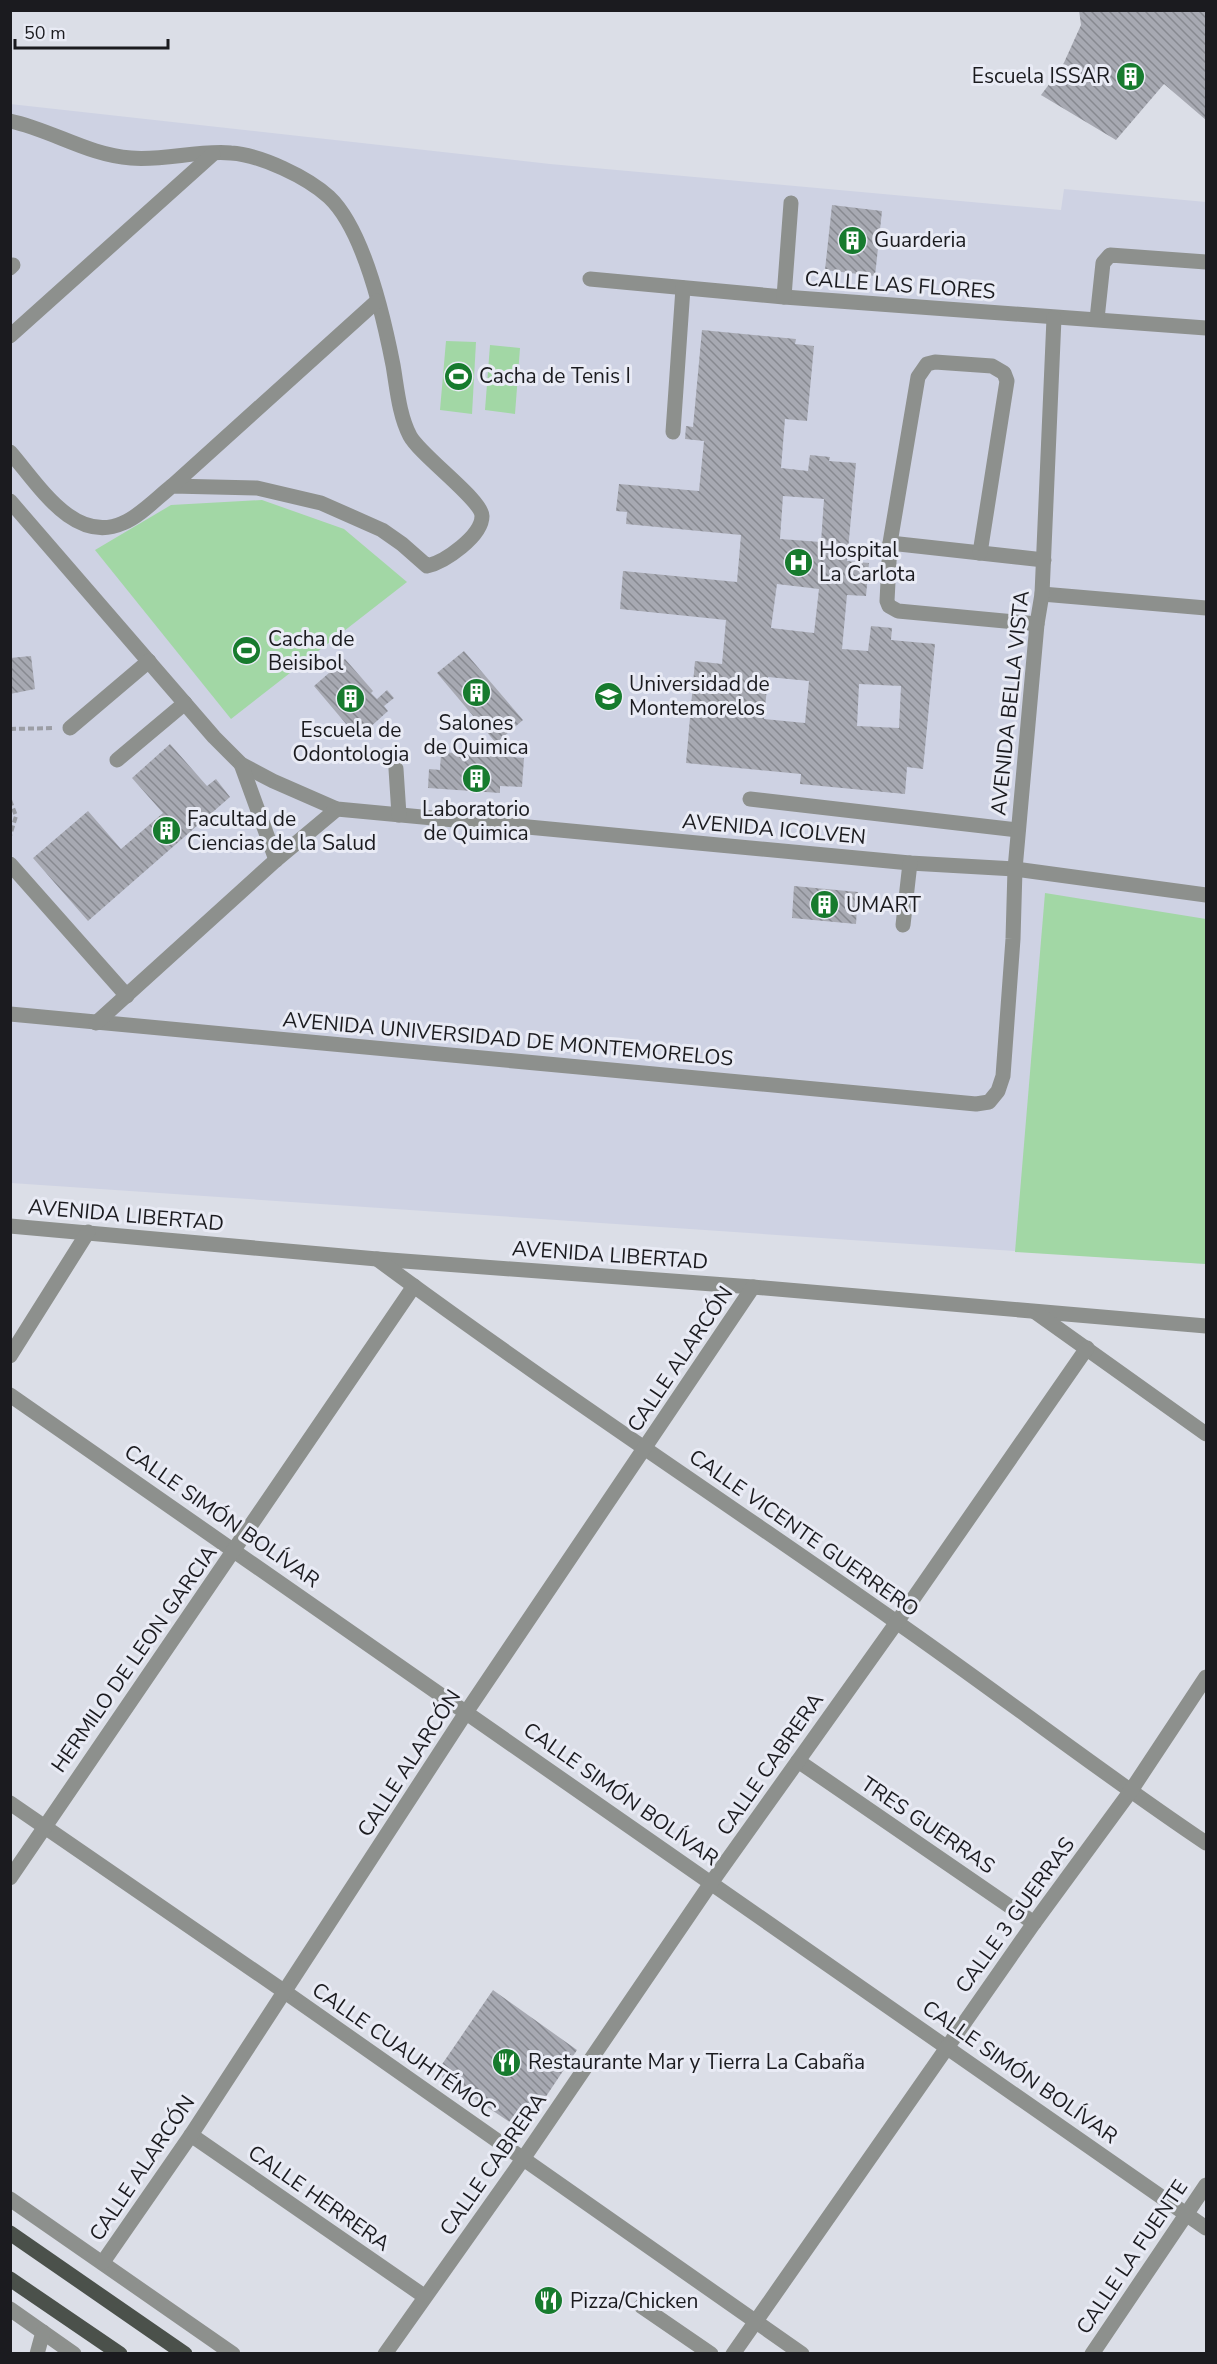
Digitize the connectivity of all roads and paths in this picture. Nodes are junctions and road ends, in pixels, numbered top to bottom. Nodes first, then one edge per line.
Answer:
1 (10, 121) edge
2 (213, 154) junction
3 (791, 204) dead end
4 (1206, 262) edge
5 (590, 279) dead end
6 (683, 288) junction
7 (784, 297) junction
8 (377, 301) junction
9 (1054, 318) junction
10 (1097, 319) junction
11 (1206, 328) edge
12 (10, 336) edge
13 (673, 432) dead end
14 (10, 452) edge
15 (171, 486) junction
16 (10, 501) edge
17 (890, 543) junction
18 (980, 554) junction
19 (1044, 560) junction
20 (1042, 594) junction
21 (1206, 608) edge
22 (1037, 624) junction
23 (149, 661) junction
24 (185, 703) junction
25 (70, 728) joint
26 (10, 729) edge
27 (117, 760) dead end
28 (241, 764) junction
29 (396, 769) dead end
30 (750, 799) dead end
31 (10, 800) edge
32 (337, 808) junction
33 (399, 814) junction
34 (1018, 830) junction
35 (10, 836) edge
36 (276, 860) junction
37 (910, 863) junction
38 (10, 864) edge
39 (1015, 869) junction
40 (1206, 895) edge
41 (903, 925) dead end
42 (127, 996) junction
43 (10, 1014) edge
44 (32, 1015) junction
45 (10, 1022) edge
46 (96, 1023) junction
47 (998, 1091) joint
48 (10, 1226) edge
49 (88, 1232) junction
50 (377, 1258) junction
51 (414, 1286) junction
52 (753, 1287) junction
53 (1035, 1312) junction
54 (1206, 1326) edge
55 (1087, 1348) junction
56 (10, 1356) edge
57 (10, 1395) edge
58 (1206, 1434) edge
59 (645, 1448) junction
60 (234, 1552) junction
61 (897, 1622) junction
62 (1206, 1677) edge
63 (467, 1711) junction
64 (798, 1761) junction
65 (1130, 1792) junction
66 (10, 1803) edge
67 (44, 1826) junction
68 (1206, 1843) edge
69 (10, 1878) edge
70 (711, 1883) junction
71 (1034, 1923) junction
72 (285, 1992) junction
73 (947, 2046) junction
74 (191, 2136) junction
75 (523, 2159) junction
76 (1206, 2185) edge
77 (10, 2199) edge
78 (1187, 2214) junction
79 (1206, 2228) edge
80 (10, 2233) edge
81 (103, 2262) junction
82 (10, 2278) edge
83 (424, 2296) junction
84 (641, 2306) dead end
85 (10, 2309) edge
86 (755, 2320) junction
87 (43, 2332) junction
88 (37, 2354) edge
89 (74, 2354) edge
90 (120, 2354) edge
91 (185, 2354) edge
92 (233, 2354) edge
93 (385, 2354) edge
94 (711, 2354) edge
95 (733, 2354) edge
96 (802, 2354) edge
97 (1092, 2354) edge

1 - 2 street
2 - 8 street
2 - 12 street
3 - 7 street
4 - 10 street
5 - 6 street, CALLE LAS FLORES
6 - 7 street, CALLE LAS FLORES
6 - 13 street
7 - 9 street, CALLE LAS FLORES
8 - 15 street
8 - 15 street
9 - 10 street, CALLE LAS FLORES
9 - 19 street, AVENIDA BELLA VISTA
10 - 11 street, CALLE LAS FLORES
14 - 15 street
16 - 23 street
17 - 18 street
17 - 18 street
17 - 22 street
18 - 19 street
19 - 20 street, AVENIDA BELLA VISTA
20 - 21 street
20 - 22 street, AVENIDA BELLA VISTA
22 - 34 street, AVENIDA BELLA VISTA
23 - 24 street
23 - 25 street
24 - 27 street
24 - 28 street
25 - 26 path
28 - 32 street, AVENIDA ICOLVEN
28 - 36 street
29 - 33 street
30 - 34 street
31 - 35 path
32 - 33 street, AVENIDA ICOLVEN
32 - 36 street
33 - 37 street, AVENIDA ICOLVEN
34 - 39 street, AVENIDA BELLA VISTA
36 - 42 street
37 - 39 street, AVENIDA ICOLVEN
37 - 41 street
38 - 42 street
39 - 40 street, AVENIDA ICOLVEN
39 - 47 street, AVENIDA BELLA VISTA
42 - 46 street
43 - 44 street, AVENIDA UNIVERSIDAD DE MONTEMORELOS
44 - 45 street
44 - 46 street, AVENIDA UNIVERSIDAD DE MONTEMORELOS
46 - 47 street, AVENIDA UNIVERSIDAD DE MONTEMORELOS
48 - 49 street, AVENIDA LIBERTAD
49 - 50 street, AVENIDA LIBERTAD
49 - 56 street
50 - 51 street, CALLE VICENTE GUERRERO
50 - 52 street, AVENIDA LIBERTAD
51 - 59 street, CALLE VICENTE GUERRERO
51 - 60 street, HERMILO DE LEON GARCIA
52 - 53 street, AVENIDA LIBERTAD
52 - 59 street, CALLE ALARCÓN
53 - 54 street, AVENIDA LIBERTAD
53 - 55 street
55 - 58 street
55 - 61 street, CALLE CABRERA
57 - 60 street, CALLE SIMÓN BOLÍVAR
59 - 61 street, CALLE VICENTE GUERRERO
59 - 63 street, CALLE ALARCÓN
60 - 63 street, CALLE SIMÓN BOLÍVAR
60 - 67 street, HERMILO DE LEON GARCIA
61 - 64 street, CALLE CABRERA
61 - 65 street, CALLE VICENTE GUERRERO
62 - 65 street, CALLE 3 GUERRAS
63 - 70 street, CALLE SIMÓN BOLÍVAR
63 - 72 street, CALLE ALARCÓN
64 - 70 street, CALLE CABRERA
64 - 71 street, TRES GUERRAS
65 - 68 street, CALLE VICENTE GUERRERO
65 - 71 street, CALLE 3 GUERRAS
66 - 67 street, CALLE CUAUHTÉMOC
67 - 69 street, HERMILO DE LEON GARCIA
67 - 72 street, CALLE CUAUHTÉMOC
70 - 73 street, CALLE SIMÓN BOLÍVAR
70 - 75 street, CALLE CABRERA
71 - 73 street, CALLE 3 GUERRAS
72 - 74 street, CALLE ALARCÓN
72 - 75 street, CALLE CUAUHTÉMOC
73 - 78 street, CALLE SIMÓN BOLÍVAR
73 - 86 street, CALLE 3 GUERRAS
74 - 81 street, CALLE ALARCÓN
74 - 83 street, CALLE HERRERA
75 - 83 street, CALLE CABRERA
75 - 86 street, CALLE CUAUHTÉMOC
76 - 78 street, CALLE LA FUENTE
77 - 81 street
78 - 79 street, CALLE SIMÓN BOLÍVAR
78 - 97 street, CALLE LA FUENTE
80 - 91 main road
81 - 92 street
82 - 90 main road
83 - 93 street, CALLE CABRERA
84 - 94 street
85 - 87 street
86 - 95 street, CALLE 3 GUERRAS
86 - 96 street, CALLE CUAUHTÉMOC
87 - 88 street
87 - 89 street

